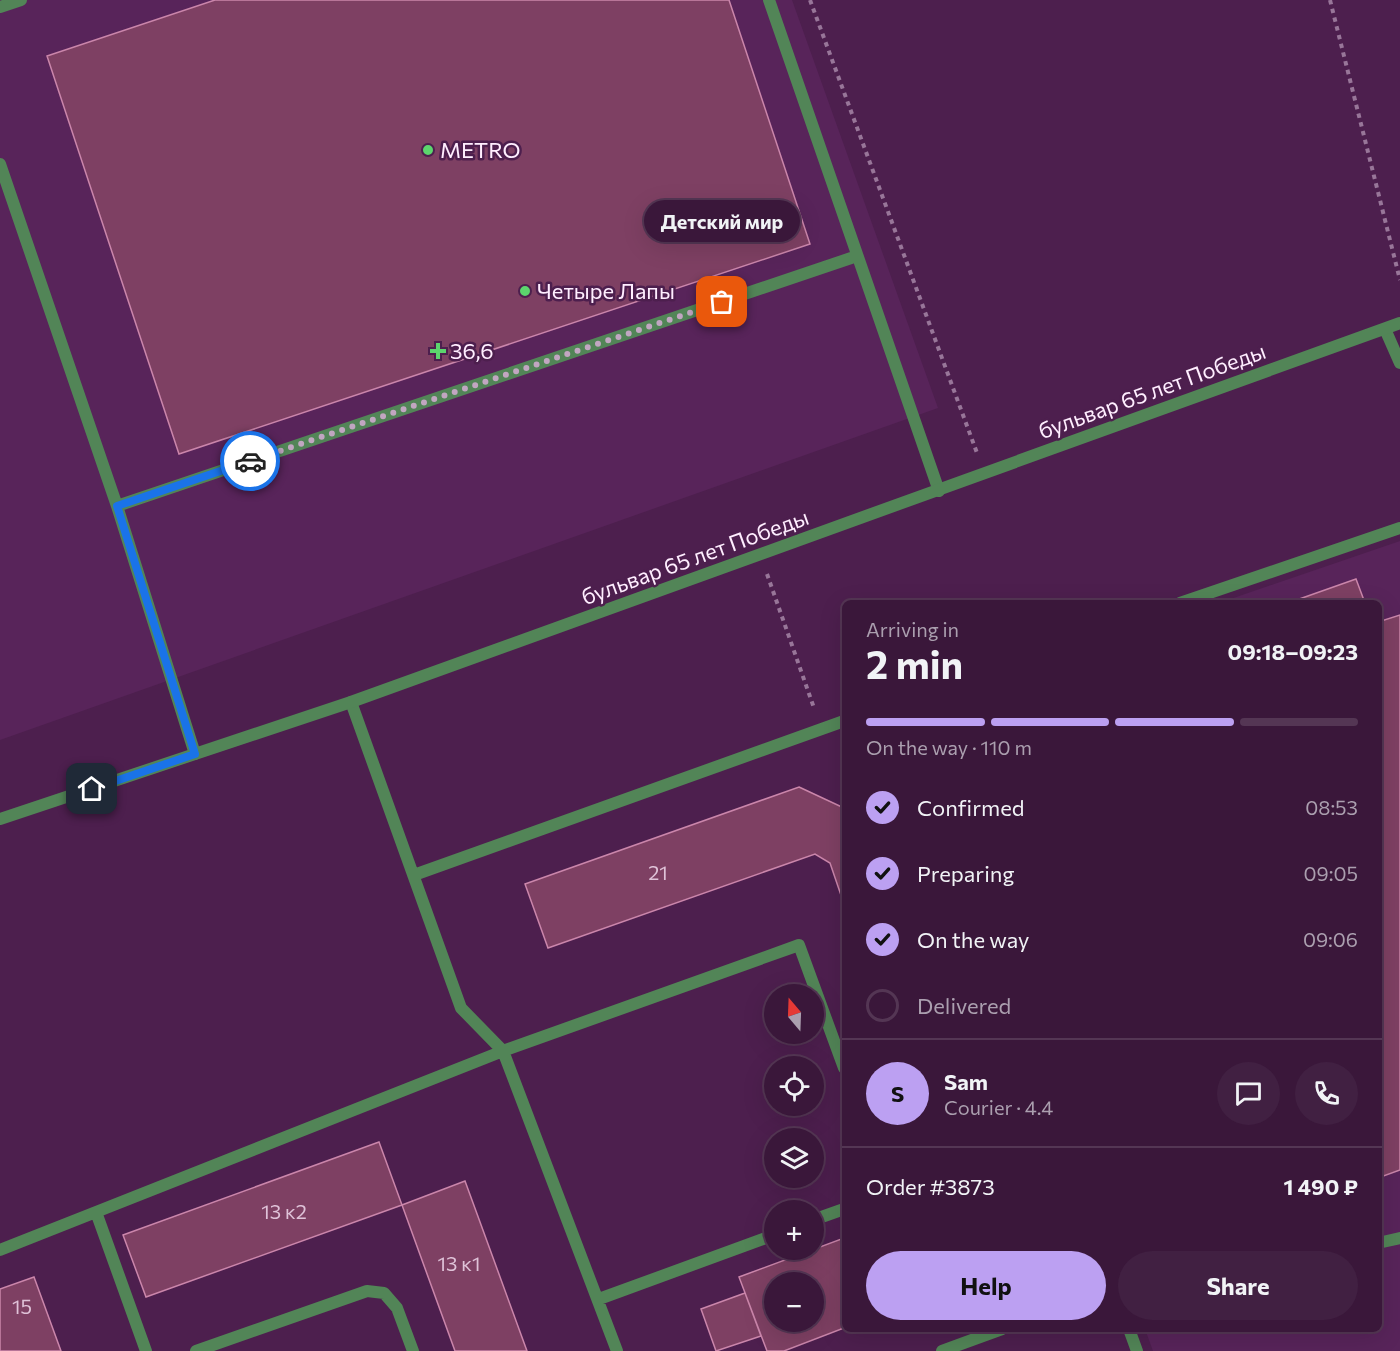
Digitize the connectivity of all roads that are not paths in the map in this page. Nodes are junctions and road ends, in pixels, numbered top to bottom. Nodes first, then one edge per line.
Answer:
1 (21, 0) edge
2 (769, 0) edge
3 (0, 7) edge
4 (0, 164) edge
5 (857, 256) junction
6 (1400, 323) edge
7 (1385, 328) junction
8 (1400, 363) edge
9 (939, 491) junction
10 (117, 506) junction
11 (1400, 528) edge
12 (1189, 600) edge
13 (351, 702) junction
14 (842, 722) edge
15 (195, 754) junction
16 (0, 819) edge
17 (414, 875) junction
18 (503, 1051) junction
19 (842, 1063) edge
20 (842, 1210) edge
21 (96, 1212) junction
22 (824, 1216) edge
23 (1400, 1238) edge
24 (764, 1239) edge
25 (1382, 1242) edge
26 (0, 1250) edge
27 (599, 1299) junction
28 (994, 1332) edge
29 (1130, 1332) edge
30 (946, 1350) edge
31 (146, 1351) edge
32 (196, 1351) edge
33 (413, 1351) edge
34 (617, 1351) edge
35 (1137, 1351) edge

1 - 3 street
2 - 5 street
4 - 10 street
5 - 9 street
5 - 10 street
6 - 7 street, бульвар 65 лет Победы
7 - 8 street
7 - 9 street, бульвар 65 лет Победы
9 - 13 street, бульвар 65 лет Победы
10 - 15 street
11 - 12 street
13 - 15 street, бульвар 65 лет Победы
13 - 17 street
14 - 17 street
15 - 16 street, бульвар 65 лет Победы
17 - 18 street
18 - 19 street
18 - 21 street
18 - 27 street
20 - 22 street
21 - 26 street
21 - 31 street
23 - 25 street
24 - 27 street
27 - 34 street
28 - 30 street
29 - 35 street
32 - 33 street

